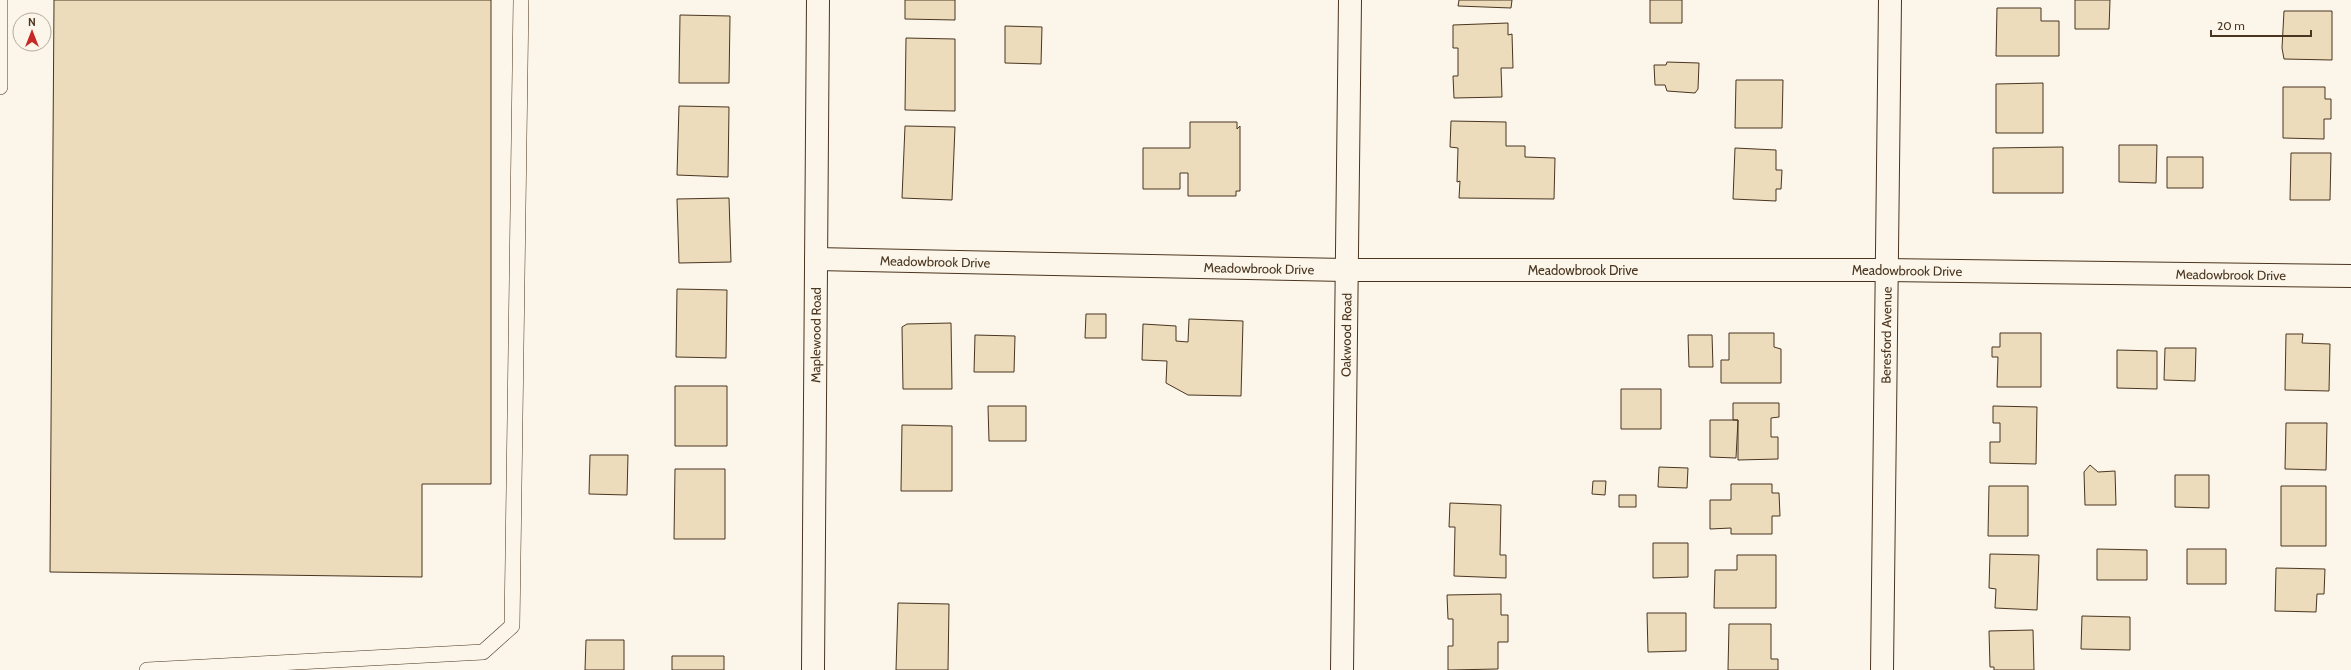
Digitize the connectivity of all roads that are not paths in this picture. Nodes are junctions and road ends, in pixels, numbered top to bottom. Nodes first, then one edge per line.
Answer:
1 (0, 0) edge
2 (521, 0) edge
3 (818, 0) edge
4 (1350, 0) edge
5 (1890, 0) edge
6 (0, 87) edge
7 (816, 259) junction
8 (1345, 270) junction
9 (1886, 270) junction
10 (2351, 276) edge
11 (146, 670) edge
12 (813, 670) edge
13 (1342, 670) edge
14 (1882, 670) edge

1 - 6 lane
2 - 11 lane
3 - 7 street, Maplewood Road
4 - 8 street, Oakwood Road
5 - 9 street, Beresford Avenue
7 - 8 street, Meadowbrook Drive
7 - 12 street, Maplewood Road
8 - 9 street, Meadowbrook Drive
8 - 13 street, Oakwood Road
9 - 10 street, Meadowbrook Drive
9 - 14 street, Beresford Avenue

